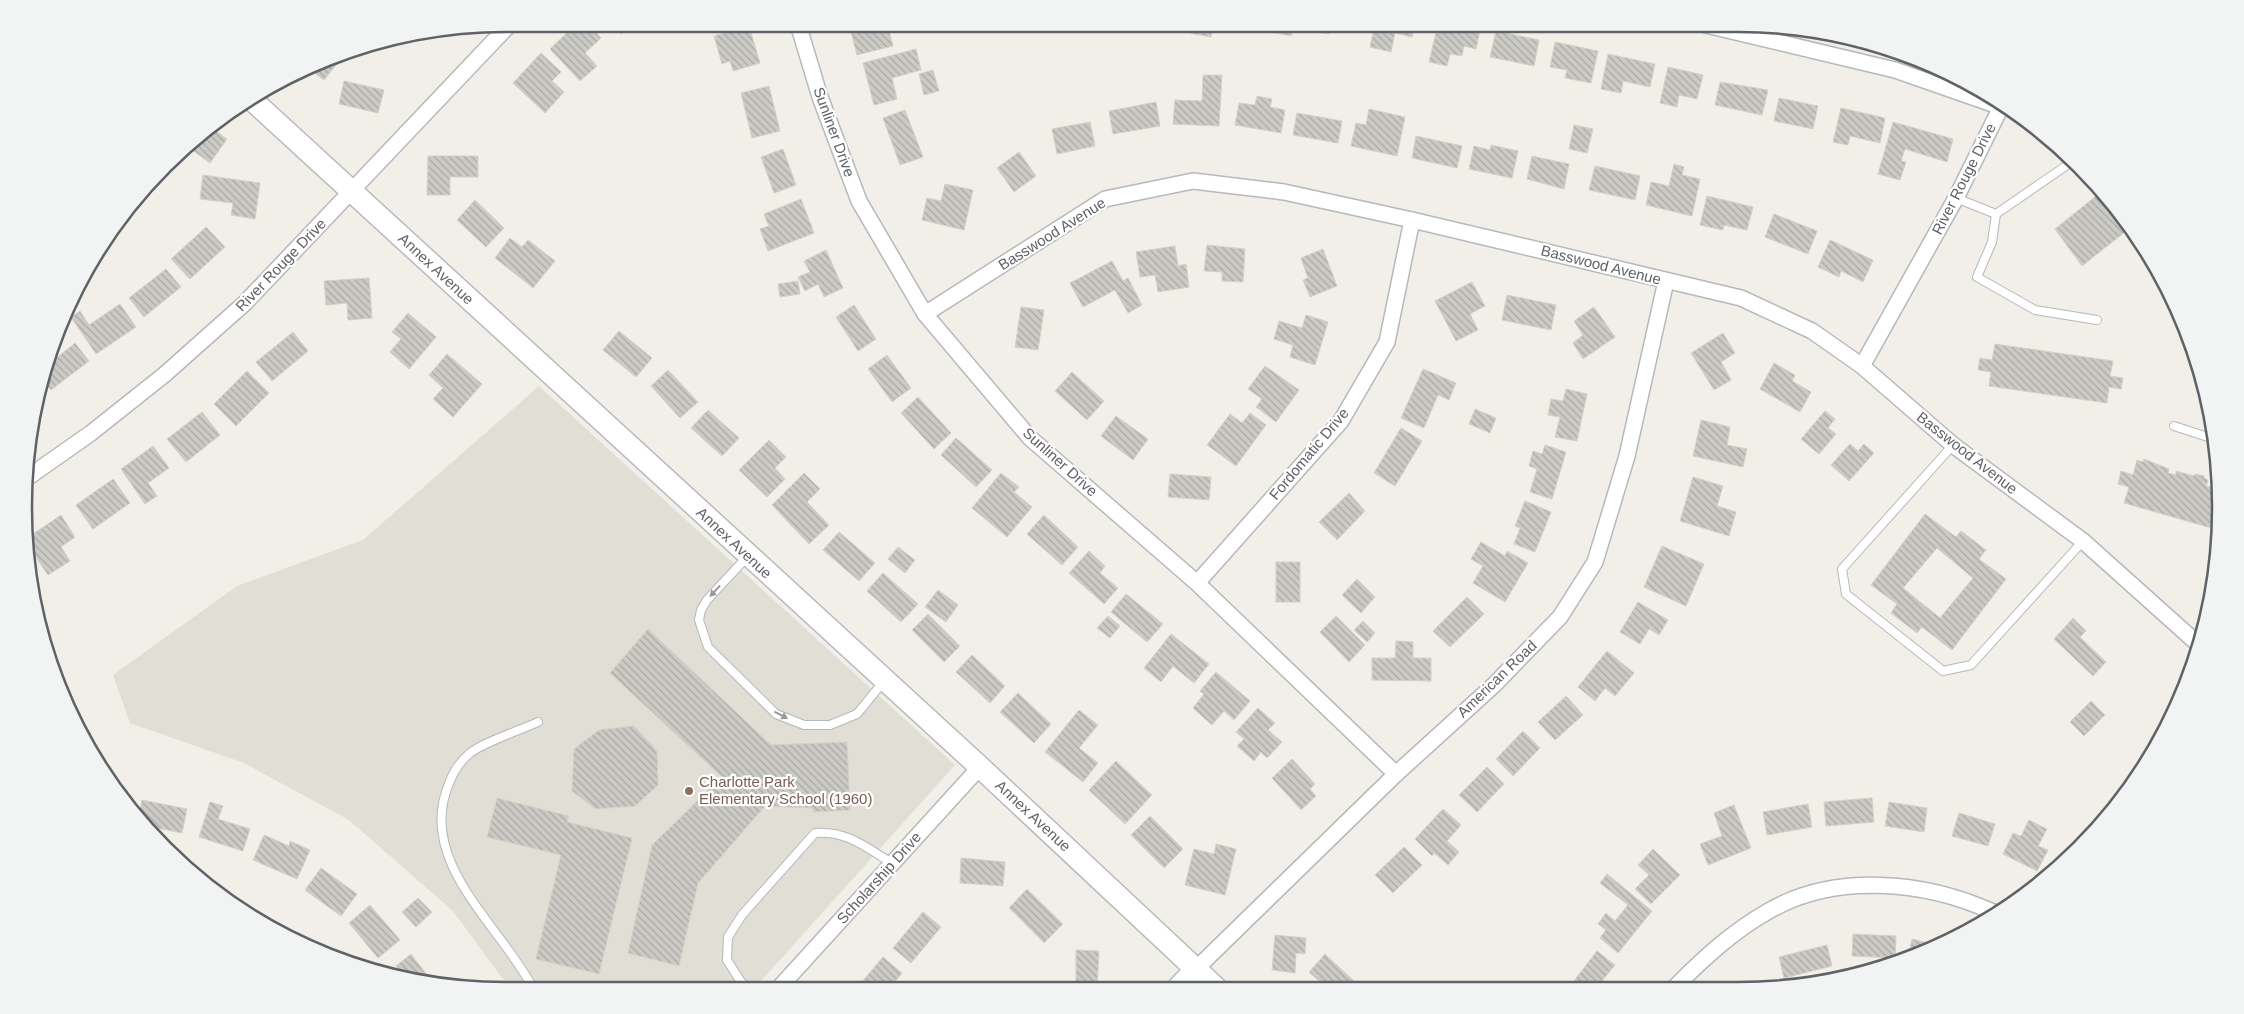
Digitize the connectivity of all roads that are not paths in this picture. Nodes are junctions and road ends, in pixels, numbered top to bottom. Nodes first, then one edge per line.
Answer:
1 (502, 32) edge
2 (800, 32) edge
3 (1736, 32) edge
4 (1980, 100) edge
5 (256, 104) edge
6 (1999, 111) edge
7 (2067, 165) edge
8 (352, 191) junction
9 (1956, 198) junction
10 (1996, 214) junction
11 (1412, 220) junction
12 (1666, 281) junction
13 (925, 314) junction
14 (2097, 320) dead end
15 (1862, 366) junction
16 (2174, 426) dead end
17 (2206, 437) edge
18 (1953, 445) junction
19 (34, 472) edge
20 (2083, 542) junction
21 (748, 555) junction
22 (1197, 583) junction
23 (2192, 639) edge
24 (884, 680) junction
25 (538, 722) dead end
26 (980, 767) junction
27 (1396, 774) junction
28 (892, 863) junction
29 (1988, 910) edge
30 (1196, 969) junction
31 (529, 982) edge
32 (741, 982) edge
33 (784, 982) edge
34 (1184, 982) edge
35 (1210, 982) edge
36 (1680, 982) edge

1 - 8 street, River Rouge Drive
2 - 13 street, Sunliner Drive
3 - 4 street, River Rouge Drive
5 - 8 street, Annex Avenue
6 - 9 street, River Rouge Drive
7 - 10 lane
8 - 19 street, River Rouge Drive
8 - 21 street, Annex Avenue
9 - 10 lane
9 - 15 street, River Rouge Drive
10 - 14 lane
11 - 12 street, Basswood Avenue
11 - 13 street, Basswood Avenue
11 - 22 street, Fordomatic Drive
12 - 15 street, Basswood Avenue
12 - 27 street, American Road
13 - 22 street, Sunliner Drive
15 - 18 street, Basswood Avenue
16 - 17 lane
18 - 20 street, Basswood Avenue
18 - 20 lane
20 - 23 street, Basswood Avenue
21 - 24 street, Annex Avenue
21 -> 24 lane
22 - 27 street, Sunliner Drive
24 - 26 street, Annex Avenue
25 - 31 lane
26 - 28 street, Scholarship Drive
26 - 30 street, Annex Avenue
27 - 30 street, American Road
28 - 32 lane
28 - 33 street, Scholarship Drive
29 - 36 street
30 - 34 street, American Road
30 - 35 street, Annex Avenue

